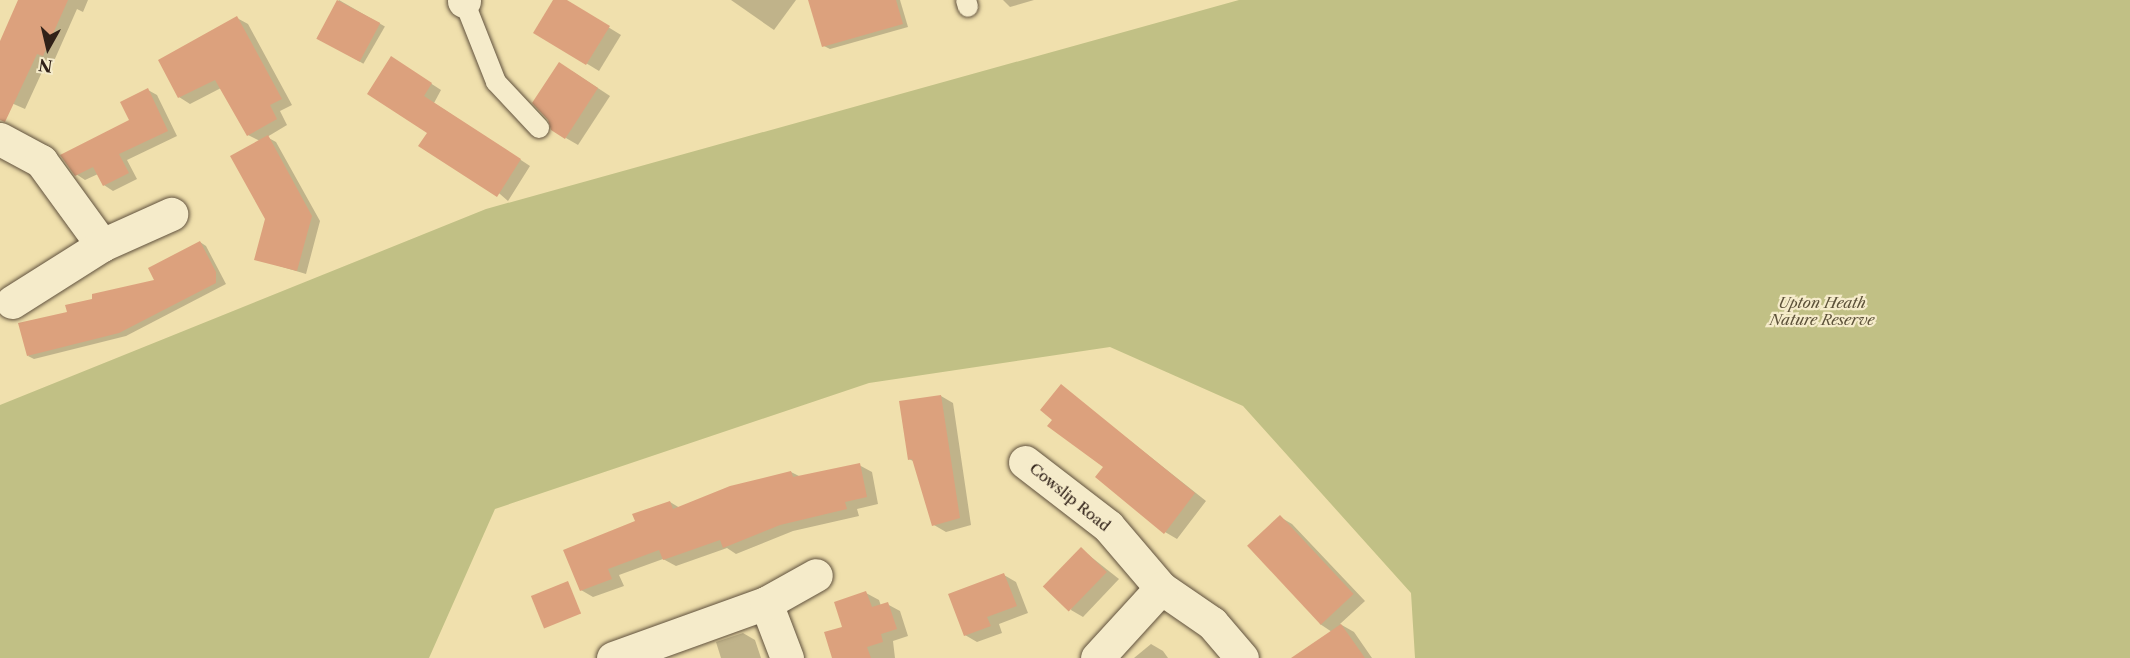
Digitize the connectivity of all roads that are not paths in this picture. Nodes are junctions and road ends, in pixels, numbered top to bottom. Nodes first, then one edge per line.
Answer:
1 (464, 1) edge
2 (539, 128) dead end
3 (0, 139) edge
4 (171, 214) dead end
5 (102, 245) junction
6 (12, 302) dead end
7 (1025, 462) dead end
8 (816, 575) dead end
9 (1161, 588) junction
10 (766, 603) junction
11 (614, 658) edge
12 (787, 658) edge
13 (1097, 658) edge
14 (1242, 658) edge

1 - 2 lane
3 - 5 street
4 - 5 street
5 - 6 street
7 - 9 street, Cowslip Road
8 - 10 street
9 - 13 street
9 - 14 street, Cowslip Road
10 - 11 street
10 - 12 street

